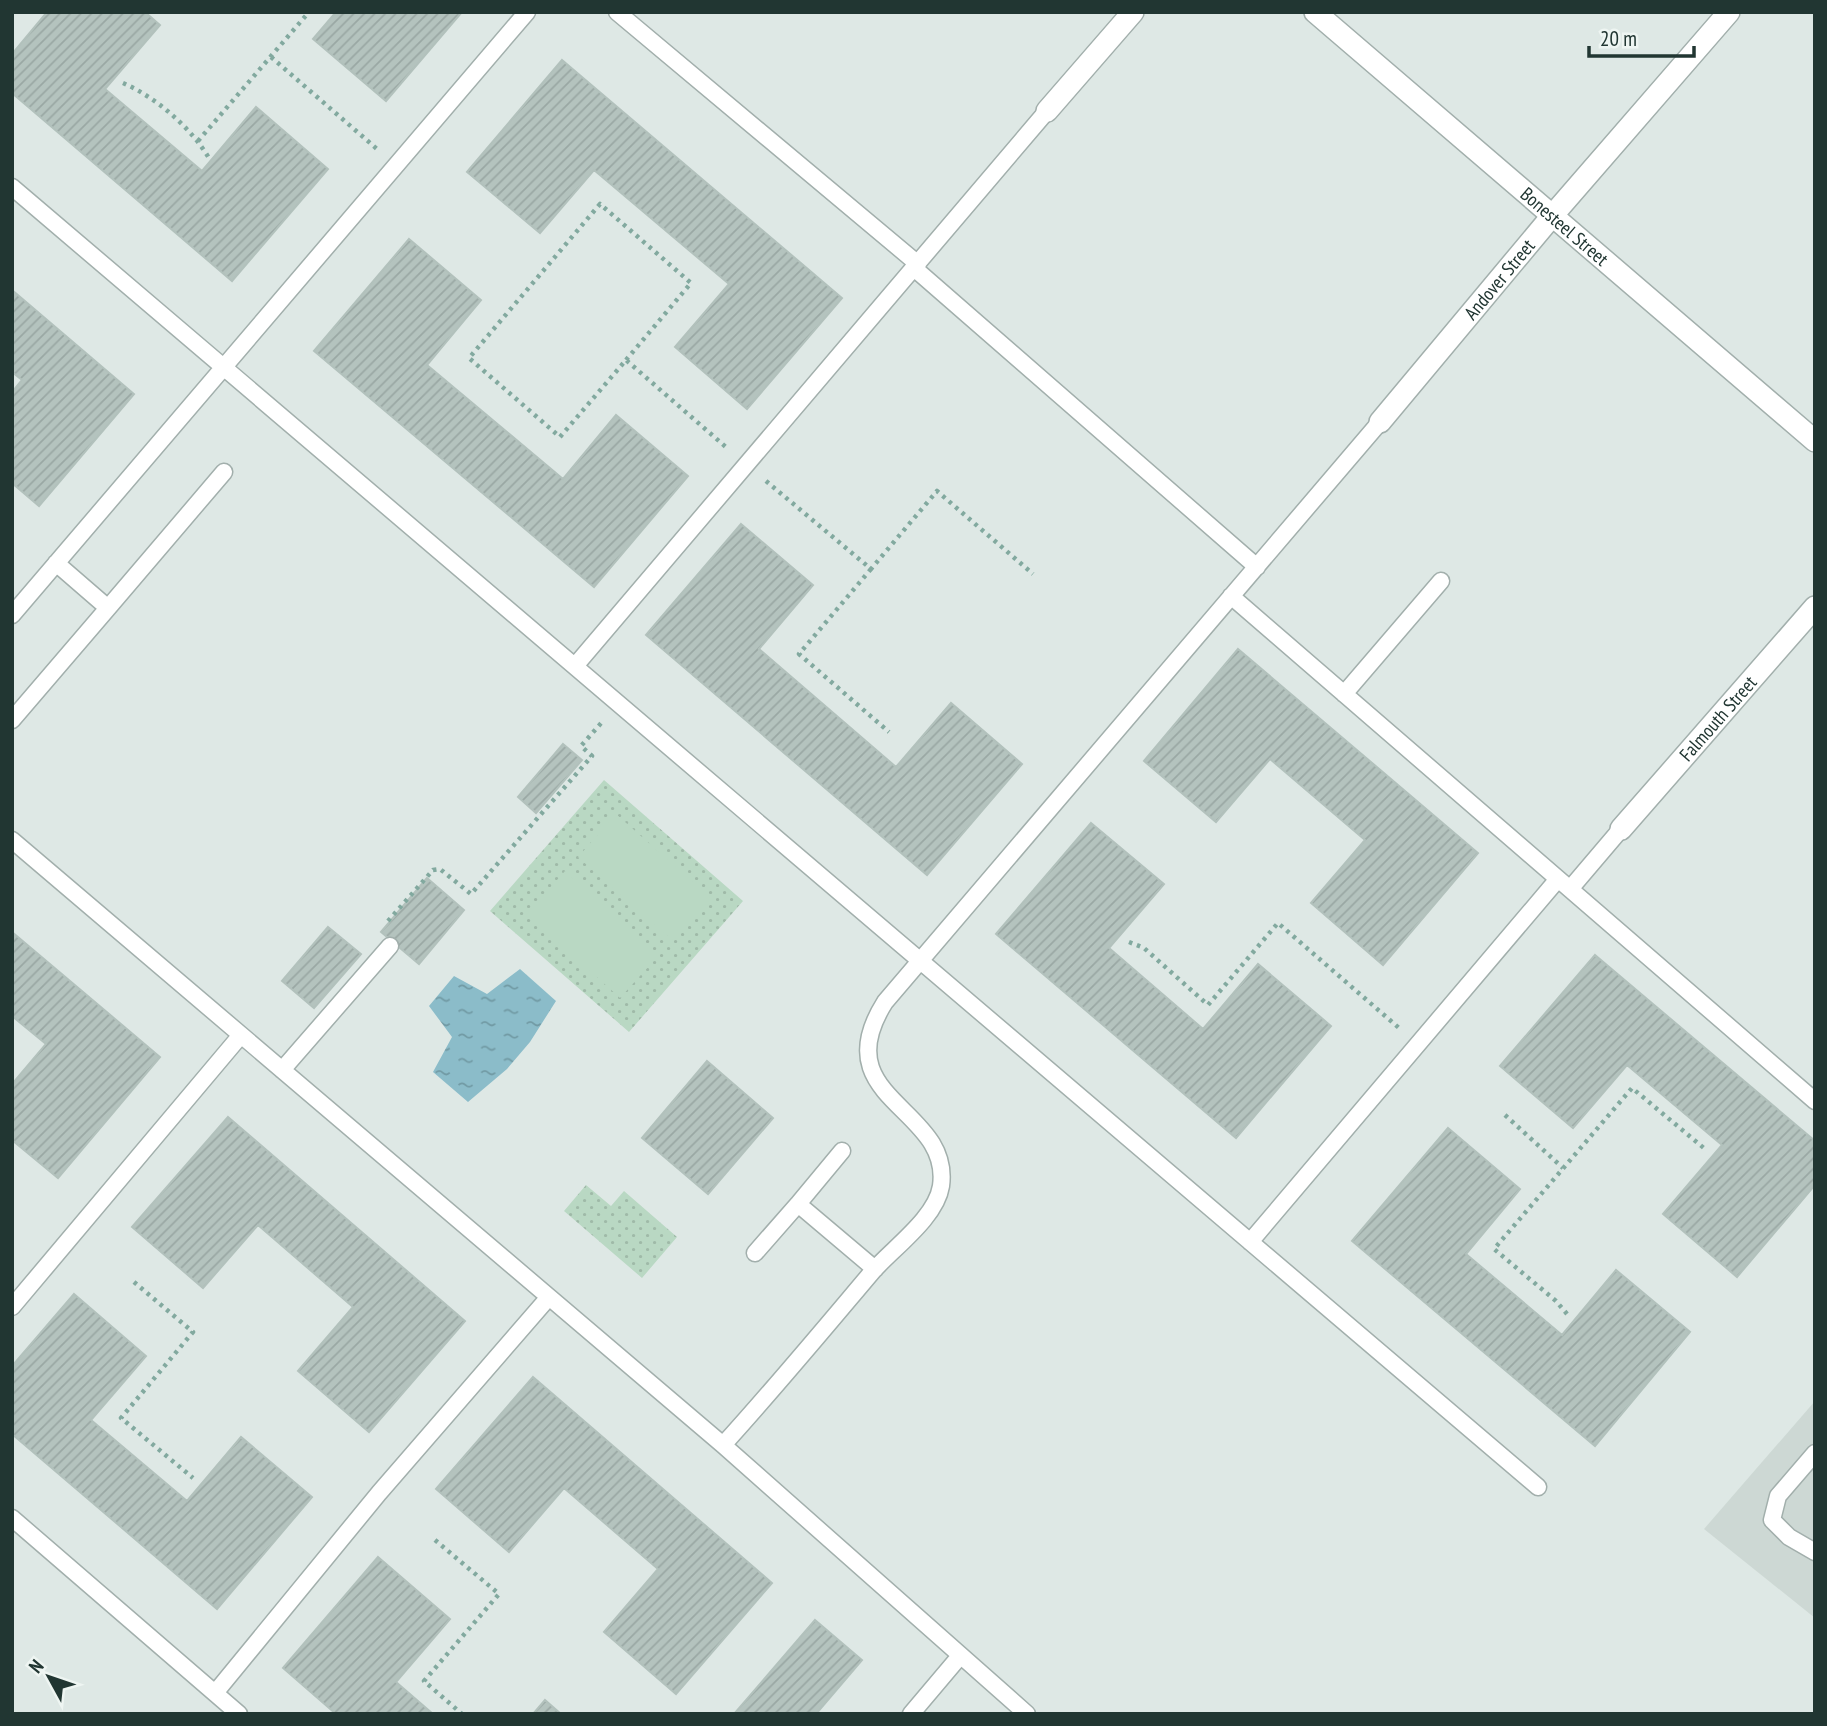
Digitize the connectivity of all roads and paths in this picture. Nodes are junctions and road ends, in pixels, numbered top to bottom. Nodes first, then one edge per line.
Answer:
1 (309, 12) edge
2 (527, 12) edge
3 (617, 12) edge
4 (1133, 12) edge
5 (1315, 12) edge
6 (1728, 12) edge
7 (271, 57) junction
8 (123, 83) dead end
9 (1047, 111) joint
10 (198, 141) junction
11 (209, 159) dead end
12 (396, 166) junction
13 (12, 187) edge
14 (1552, 216) junction
15 (916, 266) junction
16 (626, 360) junction
17 (224, 367) junction
18 (1380, 422) joint
19 (1815, 441) edge
20 (746, 464) junction
21 (224, 472) dead end
22 (56, 563) junction
23 (1257, 567) junction
24 (871, 569) junction
25 (1033, 574) dead end
26 (1441, 581) dead end
27 (1231, 596) junction
28 (1815, 607) edge
29 (108, 608) junction
30 (12, 615) edge
31 (575, 666) junction
32 (1344, 694) junction
33 (618, 704) junction
34 (12, 720) edge
35 (888, 732) dead end
36 (1621, 830) joint
37 (12, 840) edge
38 (1564, 884) junction
39 (1129, 942) dead end
40 (390, 946) joint
41 (920, 960) junction
42 (242, 1035) junction
43 (1418, 1044) junction
44 (282, 1070) junction
45 (1815, 1101) edge
46 (1505, 1115) dead end
47 (1705, 1149) dead end
48 (842, 1151) dead end
49 (1563, 1168) junction
50 (797, 1204) junction
51 (1250, 1242) junction
52 (755, 1253) dead end
53 (876, 1269) junction
54 (134, 1282) dead end
55 (550, 1297) junction
56 (12, 1307) edge
57 (1567, 1314) dead end
58 (723, 1445) junction
59 (1815, 1453) edge
60 (192, 1478) dead end
61 (1538, 1487) dead end
62 (12, 1518) edge
63 (435, 1540) dead end
64 (1815, 1552) edge
65 (960, 1656) junction
66 (215, 1693) junction
67 (239, 1714) edge
68 (463, 1714) edge
69 (911, 1714) edge
70 (1027, 1714) edge

1 - 7 path
2 - 12 lane
3 - 15 lane
4 - 9 street
5 - 14 street, Bonesteel Street
6 - 14 street, Andover Street
7 - 10 path
7 - 12 path
8 - 10 path
9 - 15 lane
10 - 11 path
12 - 17 lane
13 - 17 lane
14 - 18 street, Andover Street
14 - 19 street, Bonesteel Street
15 - 20 lane
15 - 23 lane
16 - 16 path
16 - 20 path
17 - 22 lane
17 - 31 lane
18 - 23 lane
20 - 24 path
20 - 31 lane
21 - 29 lane
22 - 29 lane
22 - 30 lane
23 - 27 lane
24 - 25 path
24 - 35 path
26 - 32 lane
27 - 32 lane
27 - 41 lane
28 - 36 street, Falmouth Street
29 - 34 lane
31 - 33 lane
32 - 38 lane
33 - 40 path
33 - 41 lane
36 - 38 lane
37 - 42 lane
38 - 43 lane
38 - 45 lane
39 - 43 path
40 - 44 lane
41 - 51 lane
41 - 53 lane
42 - 44 lane
42 - 56 lane
43 - 51 lane
44 - 55 lane
46 - 49 path
47 - 49 path
48 - 50 lane
49 - 57 path
50 - 52 lane
50 - 53 lane
51 - 61 lane
53 - 58 lane
54 - 60 path
55 - 58 lane
55 - 66 lane
58 - 65 lane
59 - 64 lane
62 - 66 lane
63 - 68 path
65 - 69 lane
65 - 70 lane
66 - 67 lane

